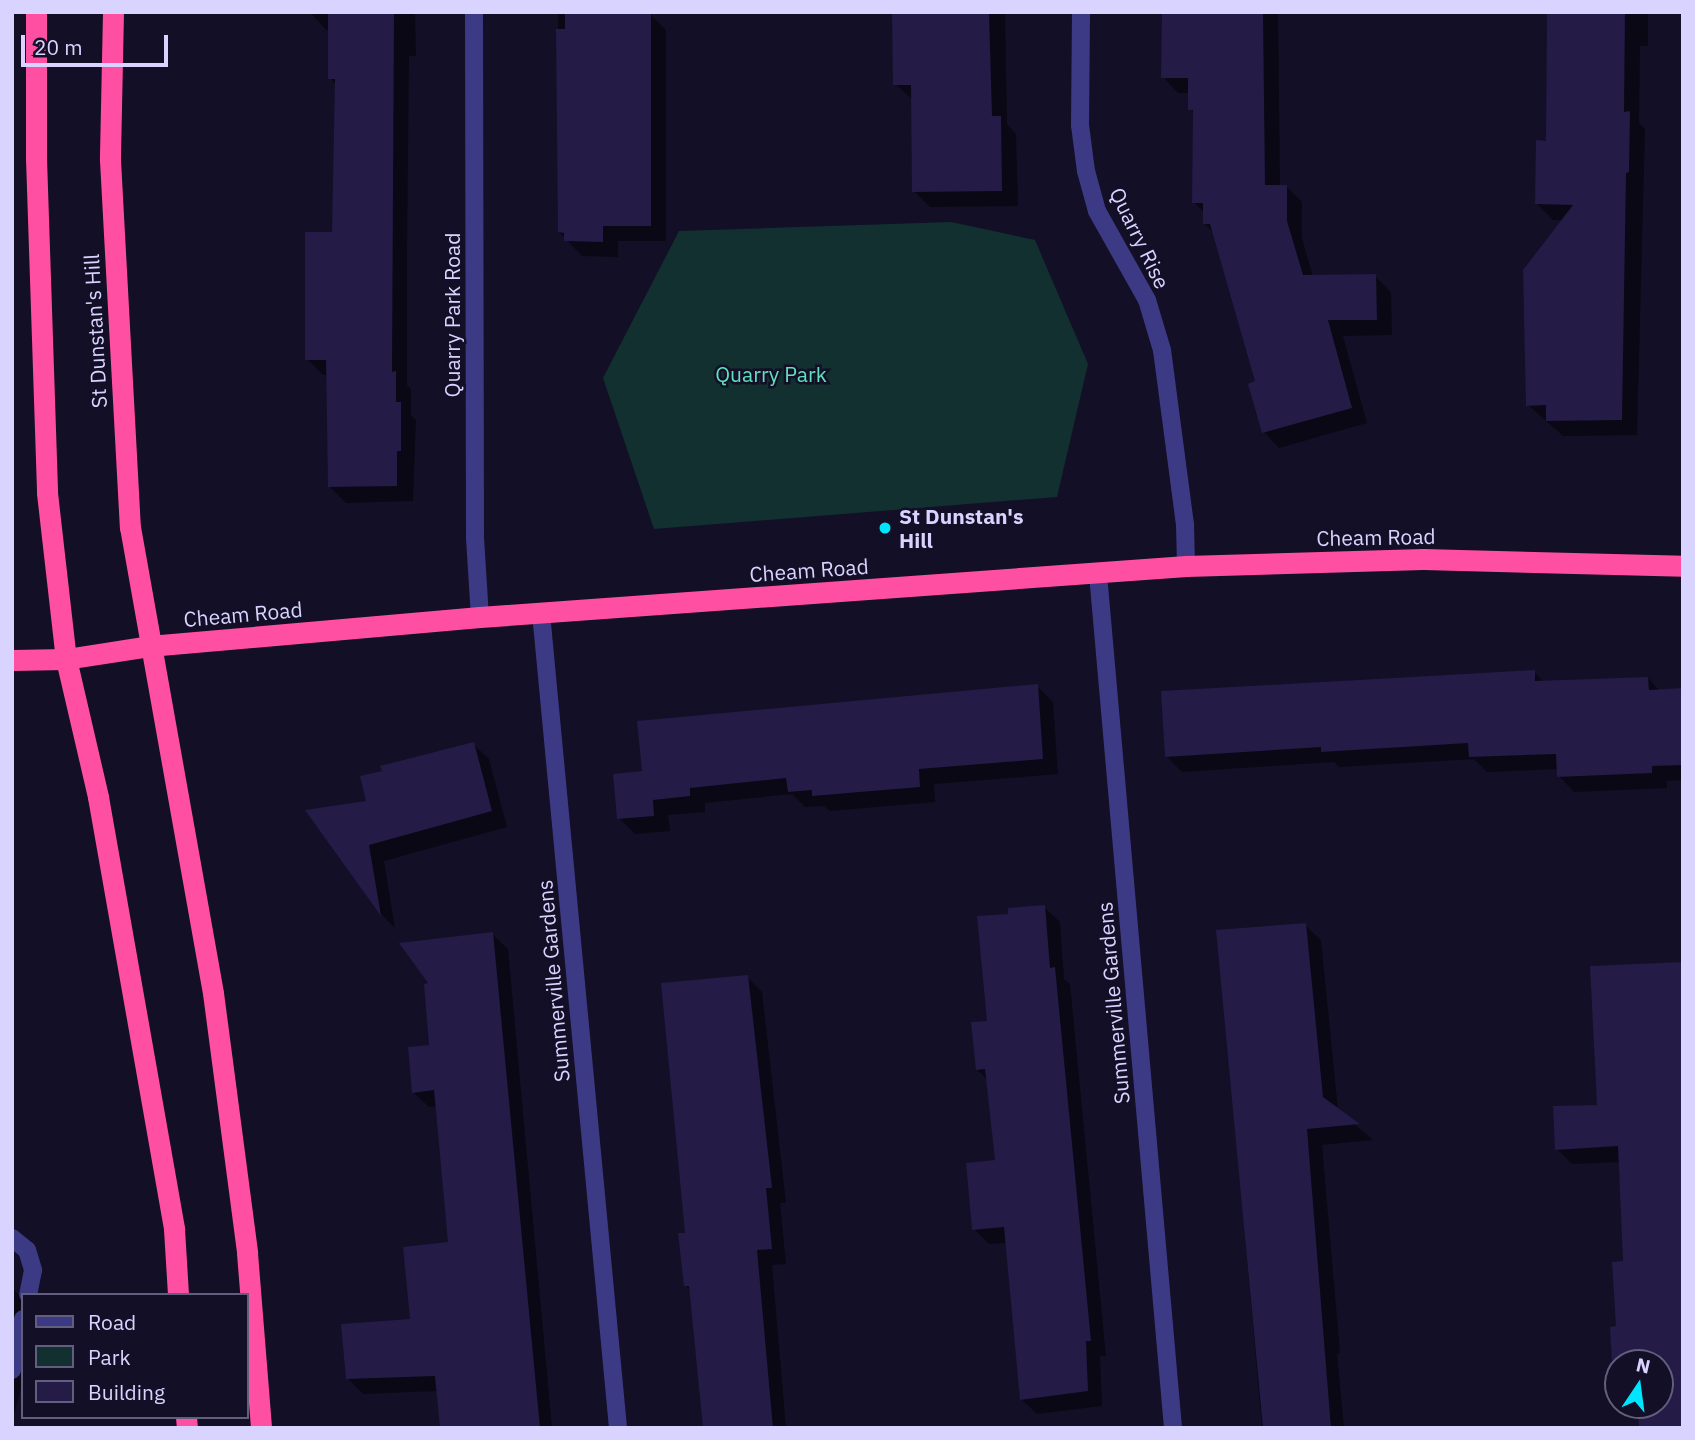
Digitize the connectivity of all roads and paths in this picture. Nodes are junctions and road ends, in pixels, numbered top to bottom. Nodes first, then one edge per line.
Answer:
1 (36, 12) edge
2 (113, 12) edge
3 (474, 12) edge
4 (1081, 12) edge
5 (1186, 566) junction
6 (1683, 566) edge
7 (1098, 574) junction
8 (541, 613) junction
9 (480, 617) junction
10 (149, 646) junction
11 (66, 659) junction
12 (12, 660) edge
13 (12, 1238) edge
14 (28, 1293) edge
15 (178, 1293) edge
16 (21, 1328) edge
17 (12, 1370) edge
18 (261, 1428) edge
19 (618, 1428) edge
20 (1174, 1428) edge

1 - 11 highway
2 - 10 highway, St Dunstan's Hill
3 - 9 street, Quarry Park Road
4 - 5 street, Quarry Rise
5 - 6 highway, Cheam Road
5 - 7 highway, Cheam Road
7 - 8 highway, Cheam Road
7 - 20 street, Summerville Gardens
8 - 9 highway, Cheam Road
8 - 19 street, Summerville Gardens
9 - 10 highway, Cheam Road
10 - 11 highway, Cheam Road
10 - 18 highway, St Dunstan's Hill
11 - 12 highway, Cheam Road
11 - 15 highway
13 - 14 street
16 - 17 street

